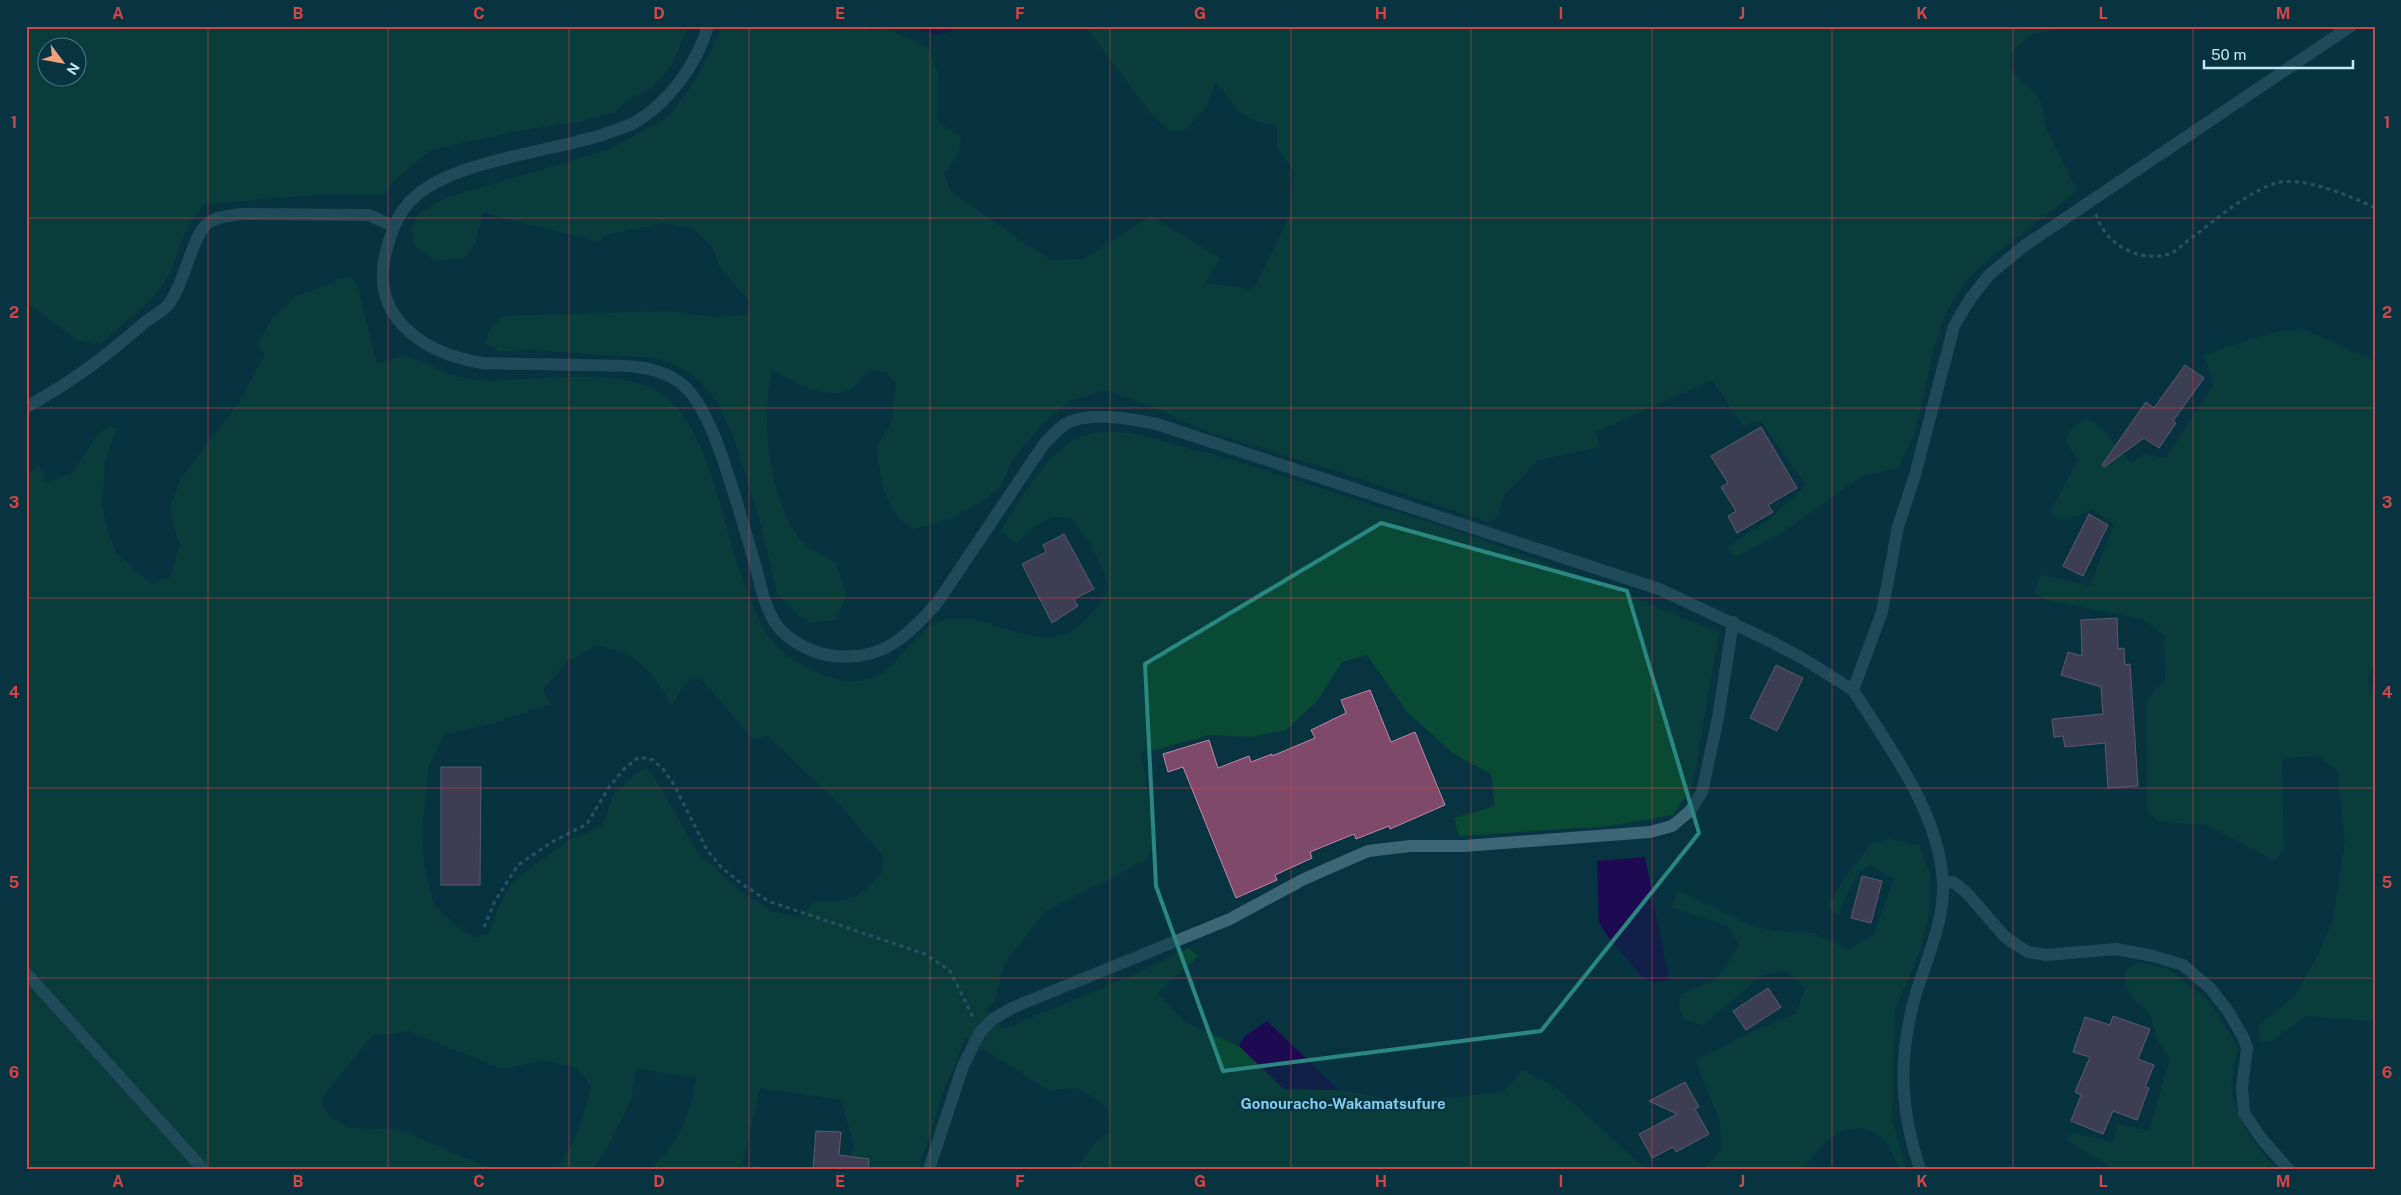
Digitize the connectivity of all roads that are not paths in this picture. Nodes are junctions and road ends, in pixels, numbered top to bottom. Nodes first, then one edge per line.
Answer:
1 (708, 26) edge
2 (2351, 26) edge
3 (393, 226) junction
4 (26, 407) edge
5 (1733, 622) junction
6 (1853, 690) junction
7 (1943, 883) junction
8 (26, 973) edge
9 (203, 1169) edge
10 (929, 1169) edge
11 (1920, 1169) edge
12 (2288, 1169) edge

1 - 3 street
2 - 6 street
3 - 4 street
3 - 5 street
5 - 6 street
5 - 10 street
6 - 7 street
7 - 11 street
7 - 12 street
8 - 9 street

